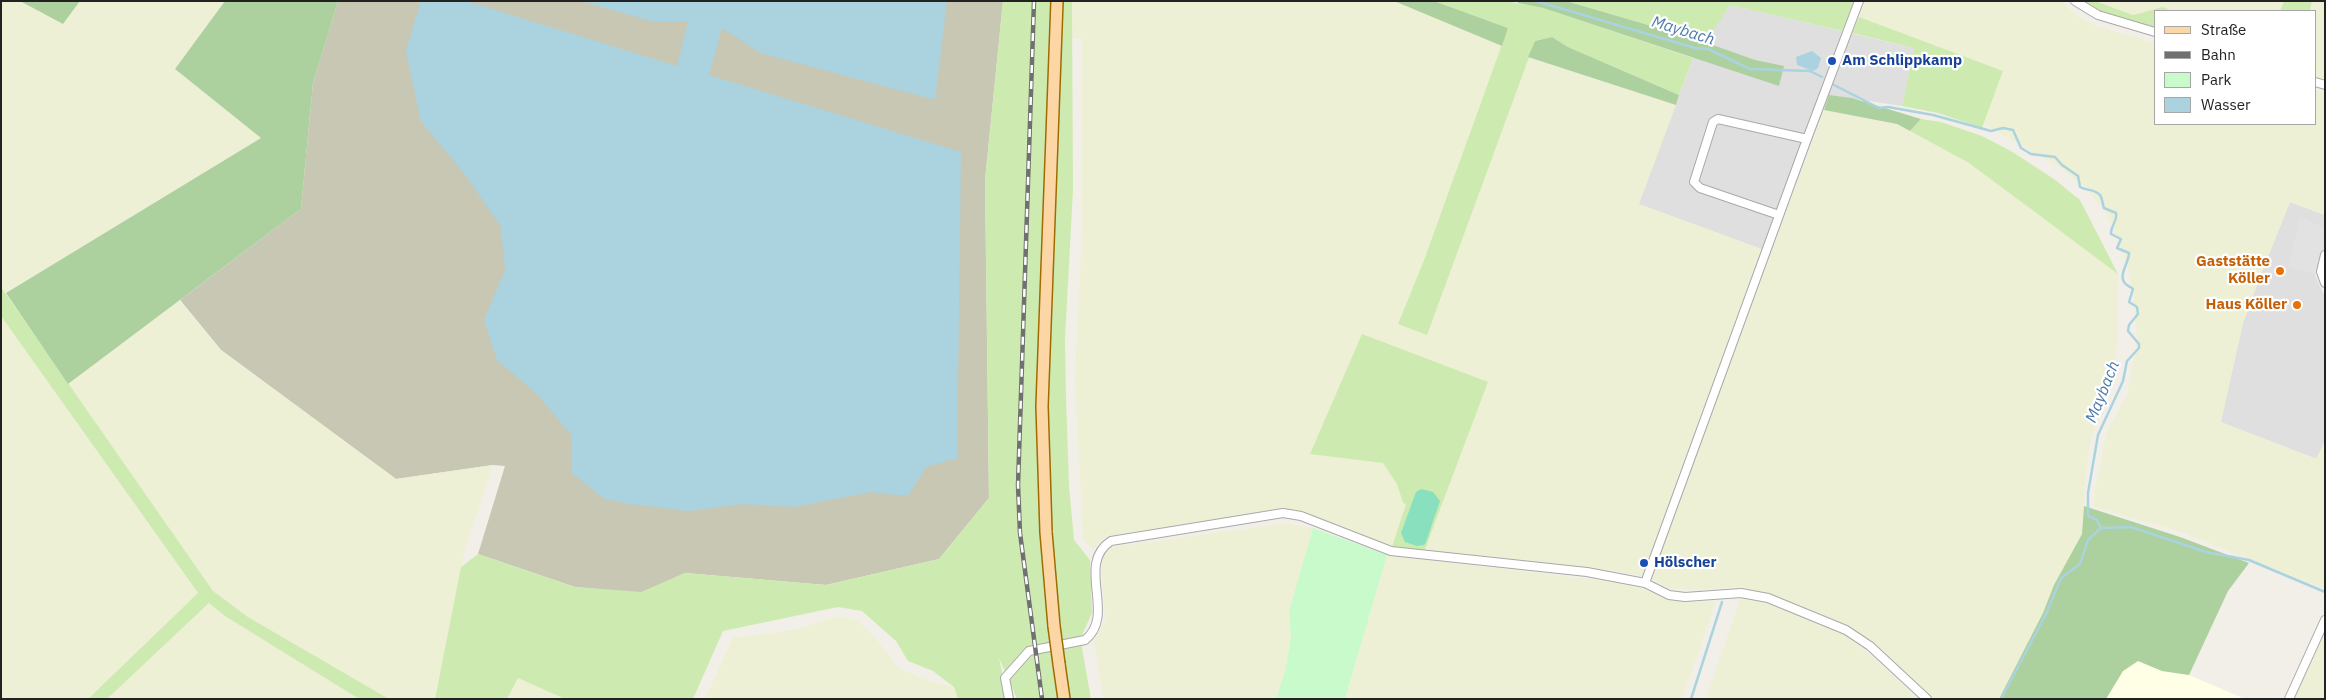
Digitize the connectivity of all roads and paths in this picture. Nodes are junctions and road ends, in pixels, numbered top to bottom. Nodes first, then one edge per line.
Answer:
1 (1057, 1) edge
2 (1859, 1) edge
3 (2075, 1) edge
4 (2154, 32) edge
5 (1807, 139) junction
6 (1779, 215) junction
7 (2325, 256) edge
8 (2325, 283) edge
9 (1645, 583) junction
10 (2325, 620) edge
11 (1009, 699) edge
12 (1064, 699) edge
13 (1927, 699) edge
14 (2289, 699) edge

1 - 12 main road, bridge
2 - 5 street
3 - 4 street
5 - 6 street
5 - 6 street
6 - 9 street
7 - 8 street
9 - 11 street
9 - 13 street
10 - 14 street

